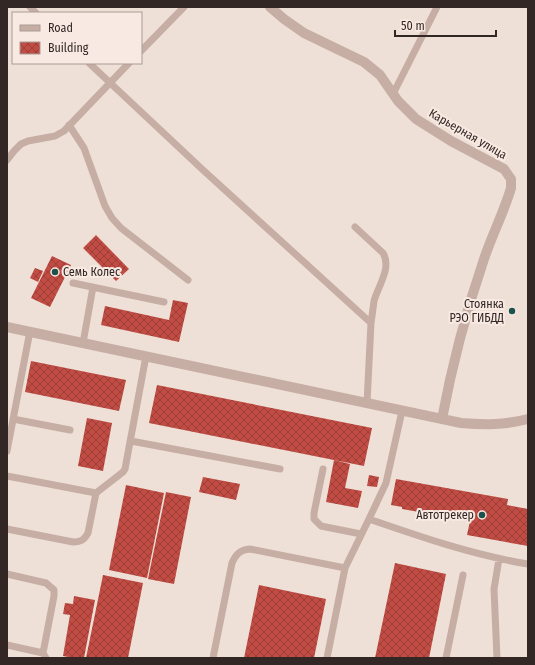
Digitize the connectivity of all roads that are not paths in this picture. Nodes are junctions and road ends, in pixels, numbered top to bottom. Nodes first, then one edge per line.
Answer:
1 (184, 7) edge
2 (270, 7) edge
3 (437, 7) edge
4 (142, 50) edge
5 (91, 64) edge
6 (128, 64) edge
7 (110, 82) junction
8 (393, 94) junction
9 (68, 125) junction
10 (7, 160) edge
11 (355, 227) dead end
12 (188, 280) dead end
13 (74, 283) dead end
14 (93, 287) junction
15 (164, 302) dead end
16 (371, 323) junction
17 (7, 327) edge
18 (30, 332) junction
19 (82, 343) junction
20 (146, 356) junction
21 (367, 403) junction
22 (402, 411) junction
23 (13, 419) junction
24 (442, 419) junction
25 (528, 419) edge
26 (70, 430) dead end
27 (131, 441) junction
28 (7, 451) edge
29 (280, 469) dead end
30 (322, 469) dead end
31 (7, 476) edge
32 (96, 493) junction
33 (369, 519) junction
34 (7, 529) edge
35 (361, 534) junction
36 (499, 559) junction
37 (528, 564) edge
38 (345, 568) junction
39 (7, 574) edge
40 (463, 575) dead end
41 (7, 645) edge
42 (44, 655) edge
43 (213, 658) edge
44 (327, 658) edge
45 (446, 658) edge
46 (497, 658) edge

1 - 4 lane
2 - 8 street, Карьерная улица
3 - 8 lane
5 - 7 lane
6 - 7 lane
7 - 9 lane
7 - 16 lane
8 - 24 street, Карьерная улица
9 - 10 lane
9 - 12 lane
11 - 16 lane
13 - 14 lane
14 - 15 lane
14 - 19 lane
16 - 21 lane
17 - 18 street
18 - 19 street
18 - 23 lane
19 - 20 street
20 - 21 street
20 - 27 lane
21 - 22 street
22 - 24 street
22 - 33 lane
23 - 26 lane
23 - 28 lane
24 - 25 street
27 - 29 lane
27 - 32 lane
30 - 35 lane
31 - 32 lane
32 - 34 lane
33 - 35 lane
33 - 36 lane
35 - 38 lane
36 - 37 lane
36 - 46 lane
38 - 43 lane
38 - 44 lane
39 - 42 lane
40 - 45 lane
41 - 42 lane

